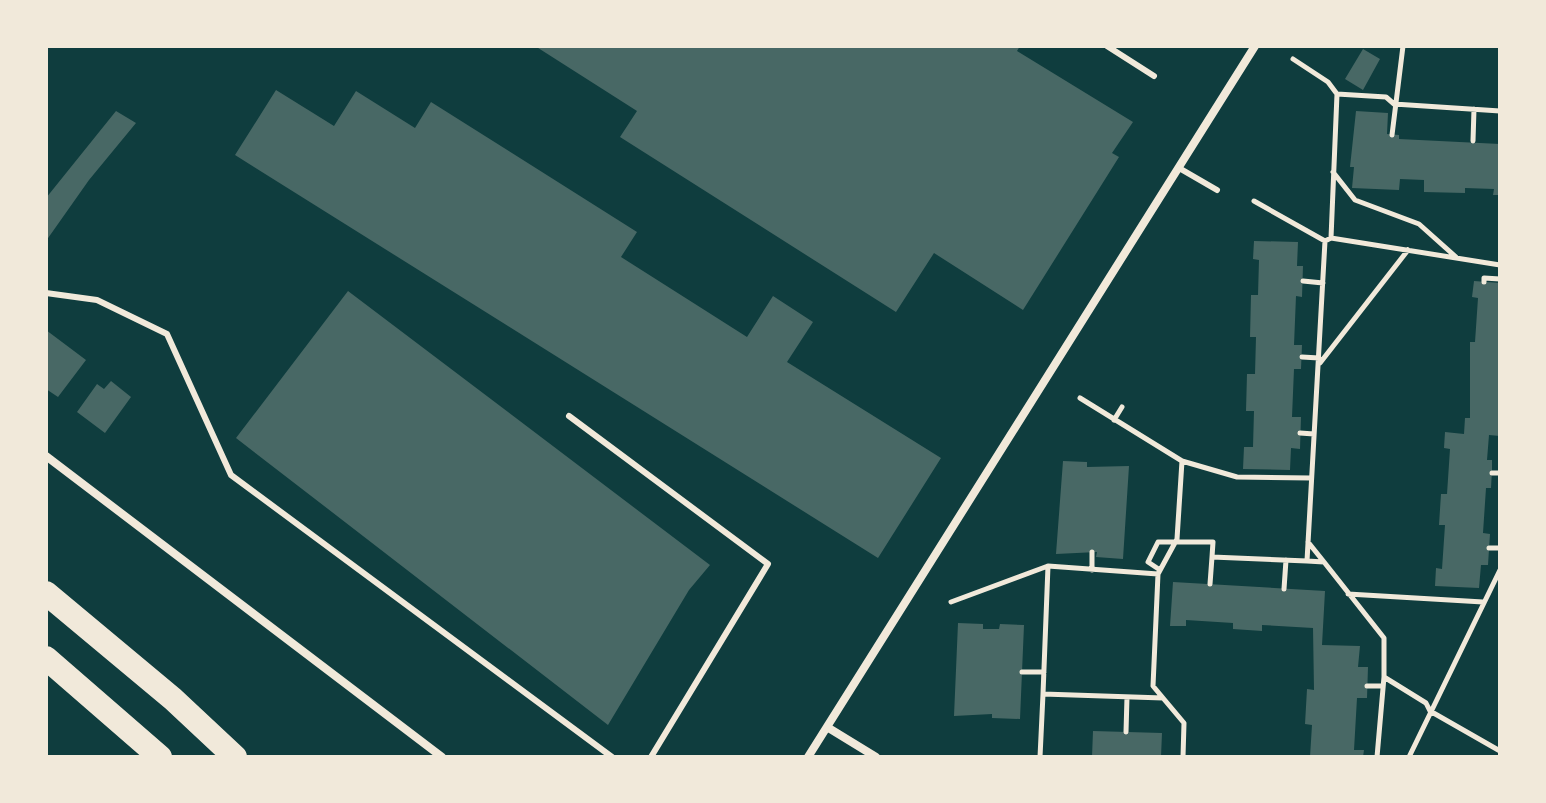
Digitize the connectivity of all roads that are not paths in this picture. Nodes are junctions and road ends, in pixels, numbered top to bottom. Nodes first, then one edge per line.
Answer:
1 (1107, 46) edge
2 (1255, 46) edge
3 (1154, 76) dead end
4 (1179, 168) junction
5 (1217, 190) dead end
6 (46, 293) edge
7 (569, 416) dead end
8 (46, 456) edge
9 (46, 593) edge
10 (46, 658) edge
11 (827, 727) junction
12 (160, 757) edge
13 (235, 757) edge
14 (442, 757) edge
15 (612, 757) edge
16 (651, 757) edge
17 (808, 757) edge
18 (876, 757) edge

1 - 3 lane
2 - 4 street
4 - 5 lane
4 - 11 street
6 - 15 lane
7 - 16 lane
8 - 14 street
9 - 13 highway
10 - 12 highway
11 - 17 street
11 - 18 street

